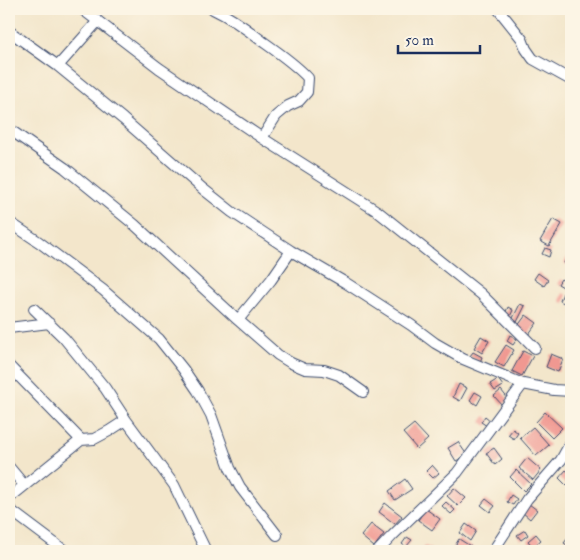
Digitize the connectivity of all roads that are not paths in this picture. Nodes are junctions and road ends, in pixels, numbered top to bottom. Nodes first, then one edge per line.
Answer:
1 (82, 9) edge
2 (212, 9) edge
3 (498, 9) edge
4 (98, 21) junction
5 (9, 31) edge
6 (58, 66) junction
7 (571, 80) edge
8 (9, 129) edge
9 (262, 138) junction
10 (9, 222) edge
11 (291, 251) junction
12 (34, 309) dead end
13 (238, 320) junction
14 (49, 323) junction
15 (9, 328) edge
16 (535, 348) dead end
17 (9, 366) edge
18 (523, 384) junction
19 (571, 391) edge
20 (363, 392) dead end
21 (126, 420) junction
22 (81, 440) junction
23 (571, 442) edge
24 (9, 467) edge
25 (24, 485) junction
26 (9, 498) edge
27 (9, 509) edge
28 (277, 535) dead end
29 (65, 551) edge
30 (206, 551) edge
31 (378, 551) edge
32 (493, 551) edge

1 - 4 street
2 - 9 street
3 - 7 street
4 - 6 street
4 - 9 street
5 - 6 street
6 - 11 street
8 - 13 street
9 - 16 street
10 - 28 street
11 - 13 street
11 - 18 street
12 - 14 street
13 - 20 street
14 - 15 street
14 - 21 street
17 - 22 street
18 - 19 street
18 - 31 street
21 - 22 street
21 - 30 street
22 - 25 street
23 - 32 street
24 - 25 street
25 - 26 street
27 - 29 street

